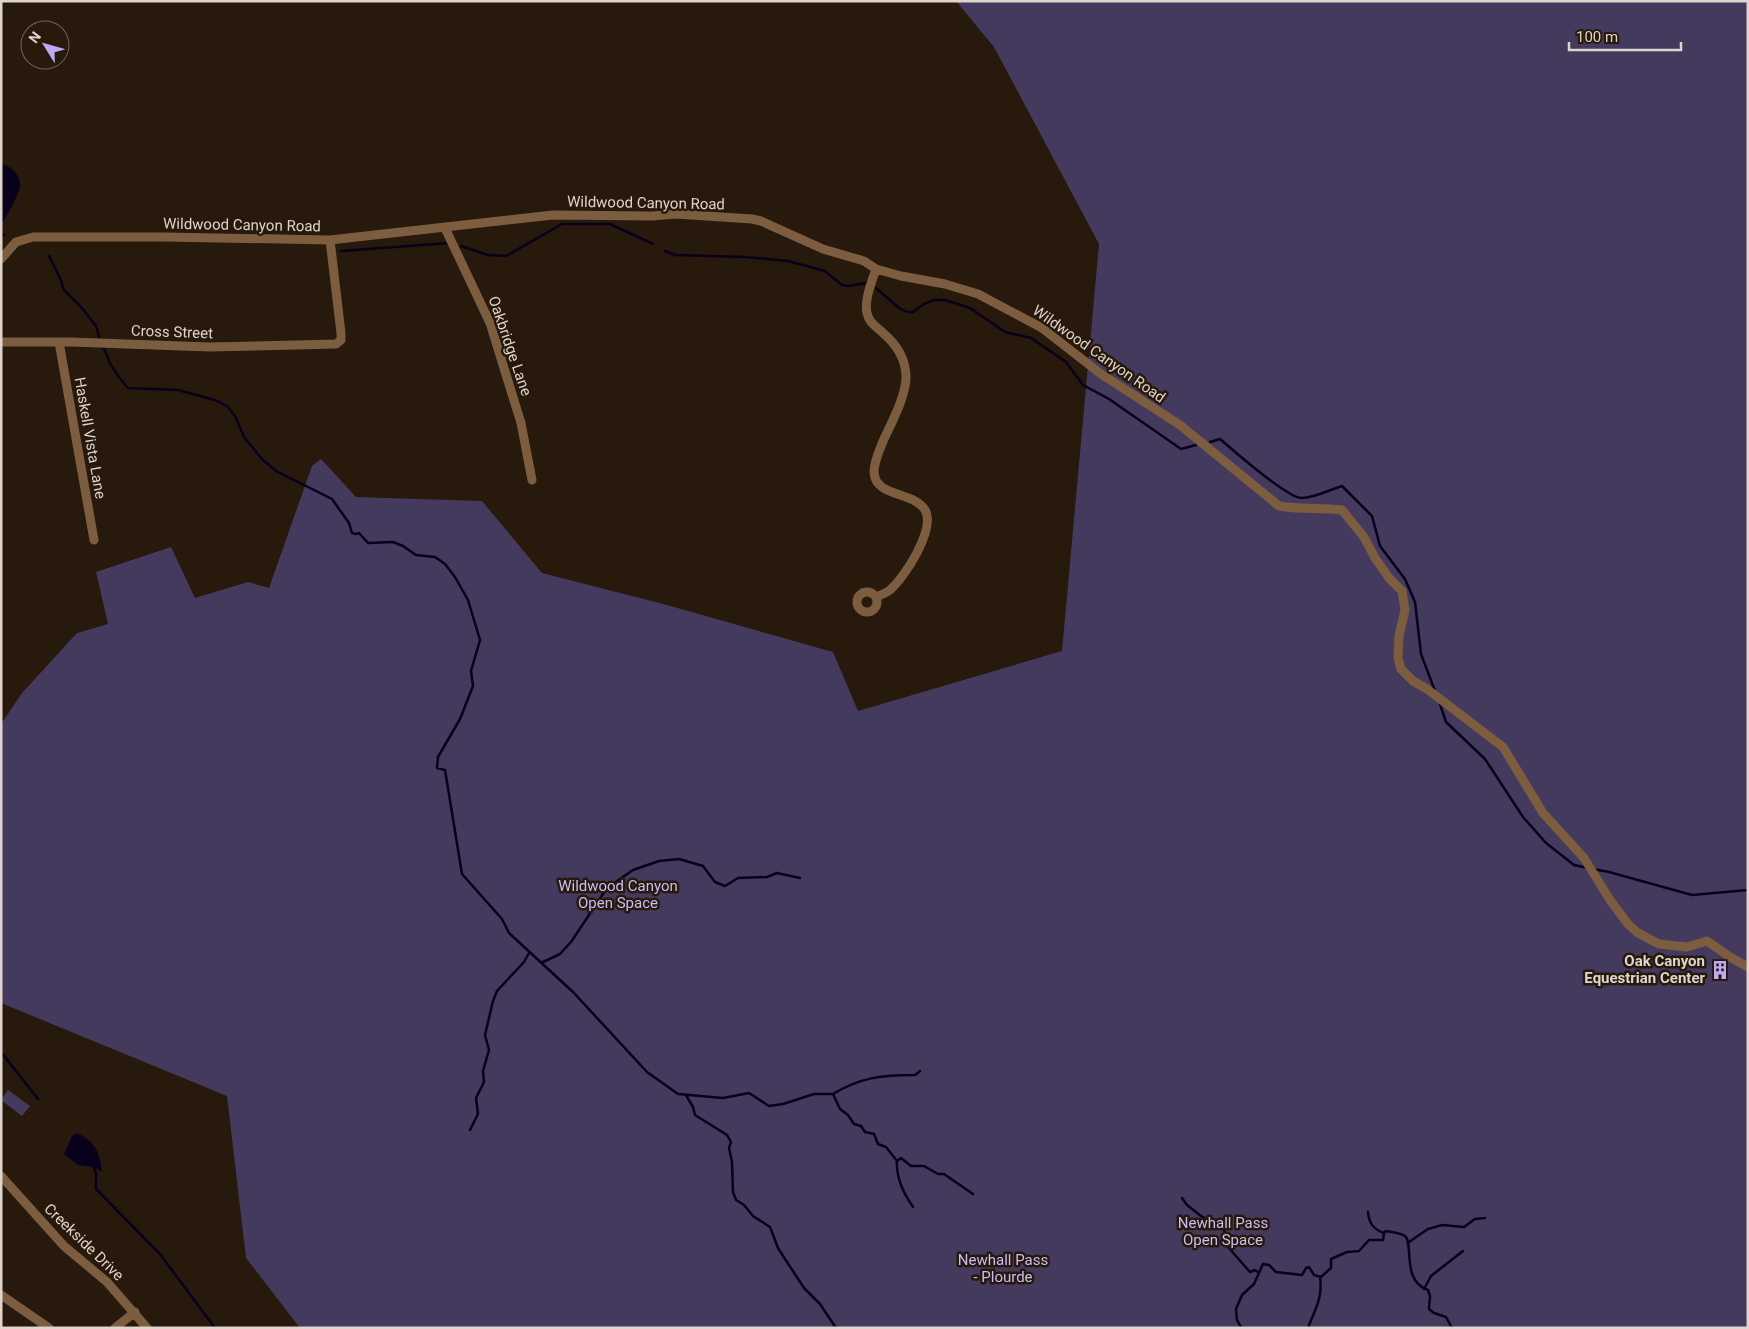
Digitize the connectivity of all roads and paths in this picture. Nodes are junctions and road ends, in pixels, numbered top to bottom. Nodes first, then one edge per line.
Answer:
1 (445, 228) junction
2 (330, 240) junction
3 (1, 259) edge
4 (876, 268) junction
5 (1, 342) edge
6 (58, 342) junction
7 (532, 480) dead end
8 (94, 540) dead end
9 (876, 597) dead end
10 (1748, 967) edge
11 (1, 1176) edge
12 (1, 1295) edge
13 (135, 1312) junction
14 (49, 1328) edge
15 (115, 1328) edge
16 (147, 1328) edge

1 - 2 street, Wildwood Canyon Road
1 - 4 street, Wildwood Canyon Road
1 - 7 street, Oakbridge Lane
2 - 3 street, Wildwood Canyon Road
2 - 6 street, Cross Street
4 - 9 street
4 - 10 street, Wildwood Canyon Road
5 - 6 street, Cross Street
6 - 8 street, Haskell Vista Lane
11 - 13 street, Creekside Drive
12 - 14 street
13 - 15 street
13 - 16 street, Creekside Drive

